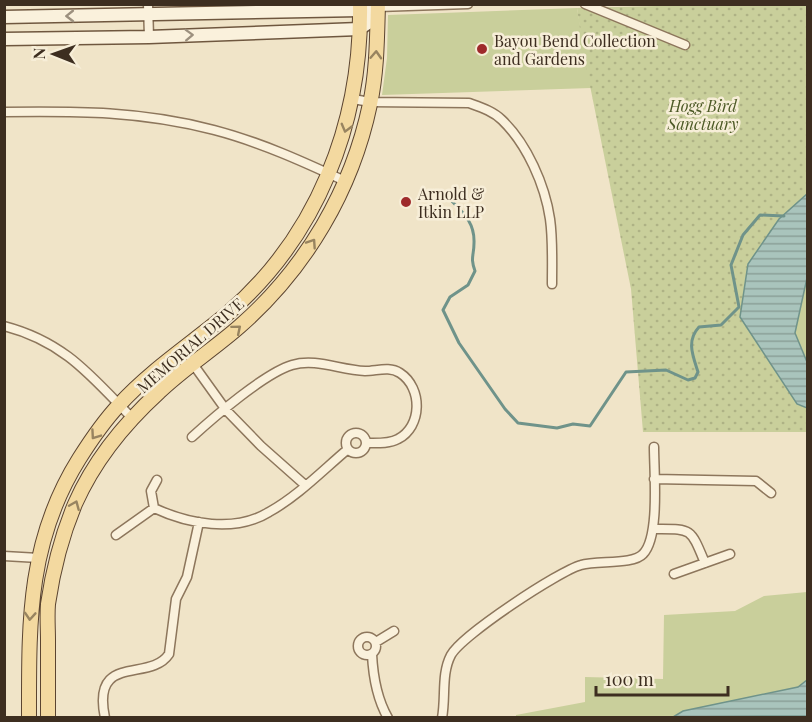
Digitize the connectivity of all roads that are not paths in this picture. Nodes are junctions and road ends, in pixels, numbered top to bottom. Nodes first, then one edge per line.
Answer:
1 (468, 4) edge
2 (585, 4) edge
3 (378, 6) edge
4 (360, 7) edge
5 (148, 9) edge
6 (247, 13) junction
7 (4, 17) edge
8 (359, 28) junction
9 (248, 33) junction
10 (148, 37) junction
11 (4, 39) edge
12 (685, 45) dead end
13 (353, 99) junction
14 (370, 102) junction
15 (4, 112) edge
16 (330, 174) junction
17 (347, 182) junction
18 (295, 238) junction
19 (552, 284) dead end
20 (277, 290) junction
21 (4, 327) edge
22 (181, 350) junction
23 (193, 364) junction
24 (119, 405) junction
25 (226, 410) junction
26 (132, 418) junction
27 (192, 437) dead end
28 (366, 443) junction
29 (654, 447) dead end
30 (348, 449) junction
31 (78, 461) junction
32 (93, 469) junction
33 (654, 479) junction
34 (157, 480) dead end
35 (305, 485) junction
36 (771, 493) dead end
37 (154, 508) junction
38 (199, 522) junction
39 (654, 529) junction
40 (116, 535) dead end
41 (730, 554) dead end
42 (4, 556) edge
43 (39, 558) junction
44 (705, 563) junction
45 (674, 574) dead end
46 (48, 606) junction
47 (394, 631) dead end
48 (376, 642) junction
49 (372, 654) junction
50 (29, 717) edge
51 (48, 717) edge
52 (105, 717) edge
53 (388, 717) edge
54 (442, 717) edge

1 - 3 street
2 - 12 street
3 - 4 main road
3 - 8 main road
14 -> 3 main road, MEMORIAL DRIVE
4 - 6 main road
4 - 8 main road, MEMORIAL DRIVE
5 - 6 main road
5 -> 7 main road
5 - 10 street
6 - 9 main road
8 - 9 main road
8 - 13 main road, MEMORIAL DRIVE
10 -> 9 main road
10 - 11 main road
13 - 14 street
13 -> 16 main road, MEMORIAL DRIVE
14 - 17 main road, MEMORIAL DRIVE
14 - 19 street
15 - 16 street
16 - 17 street
16 - 18 main road, MEMORIAL DRIVE
20 -> 17 main road, MEMORIAL DRIVE
18 - 20 main road
18 - 22 main road, MEMORIAL DRIVE
23 -> 20 main road, MEMORIAL DRIVE
21 - 24 street
22 - 23 main road
22 - 24 main road, MEMORIAL DRIVE
23 - 25 street
23 - 26 main road, MEMORIAL DRIVE
24 - 26 street
24 -> 31 main road, MEMORIAL DRIVE
25 - 27 street
25 - 28 street
25 - 35 street
26 - 32 main road, MEMORIAL DRIVE
28 - 30 street
28 - 30 street
29 - 33 street
30 - 35 street
31 - 32 main road
31 - 43 main road, MEMORIAL DRIVE
46 -> 32 main road, MEMORIAL DRIVE
33 - 36 street
33 - 39 street
34 - 37 street
35 - 38 street
37 - 38 street
37 - 40 street
38 - 52 street
39 - 44 street
39 - 54 street
41 - 44 street
42 - 43 street
43 - 46 main road
43 -> 50 main road, MEMORIAL DRIVE
44 - 45 street
46 - 51 main road, MEMORIAL DRIVE
47 - 48 street
48 - 49 street
48 - 49 street
49 - 53 street

